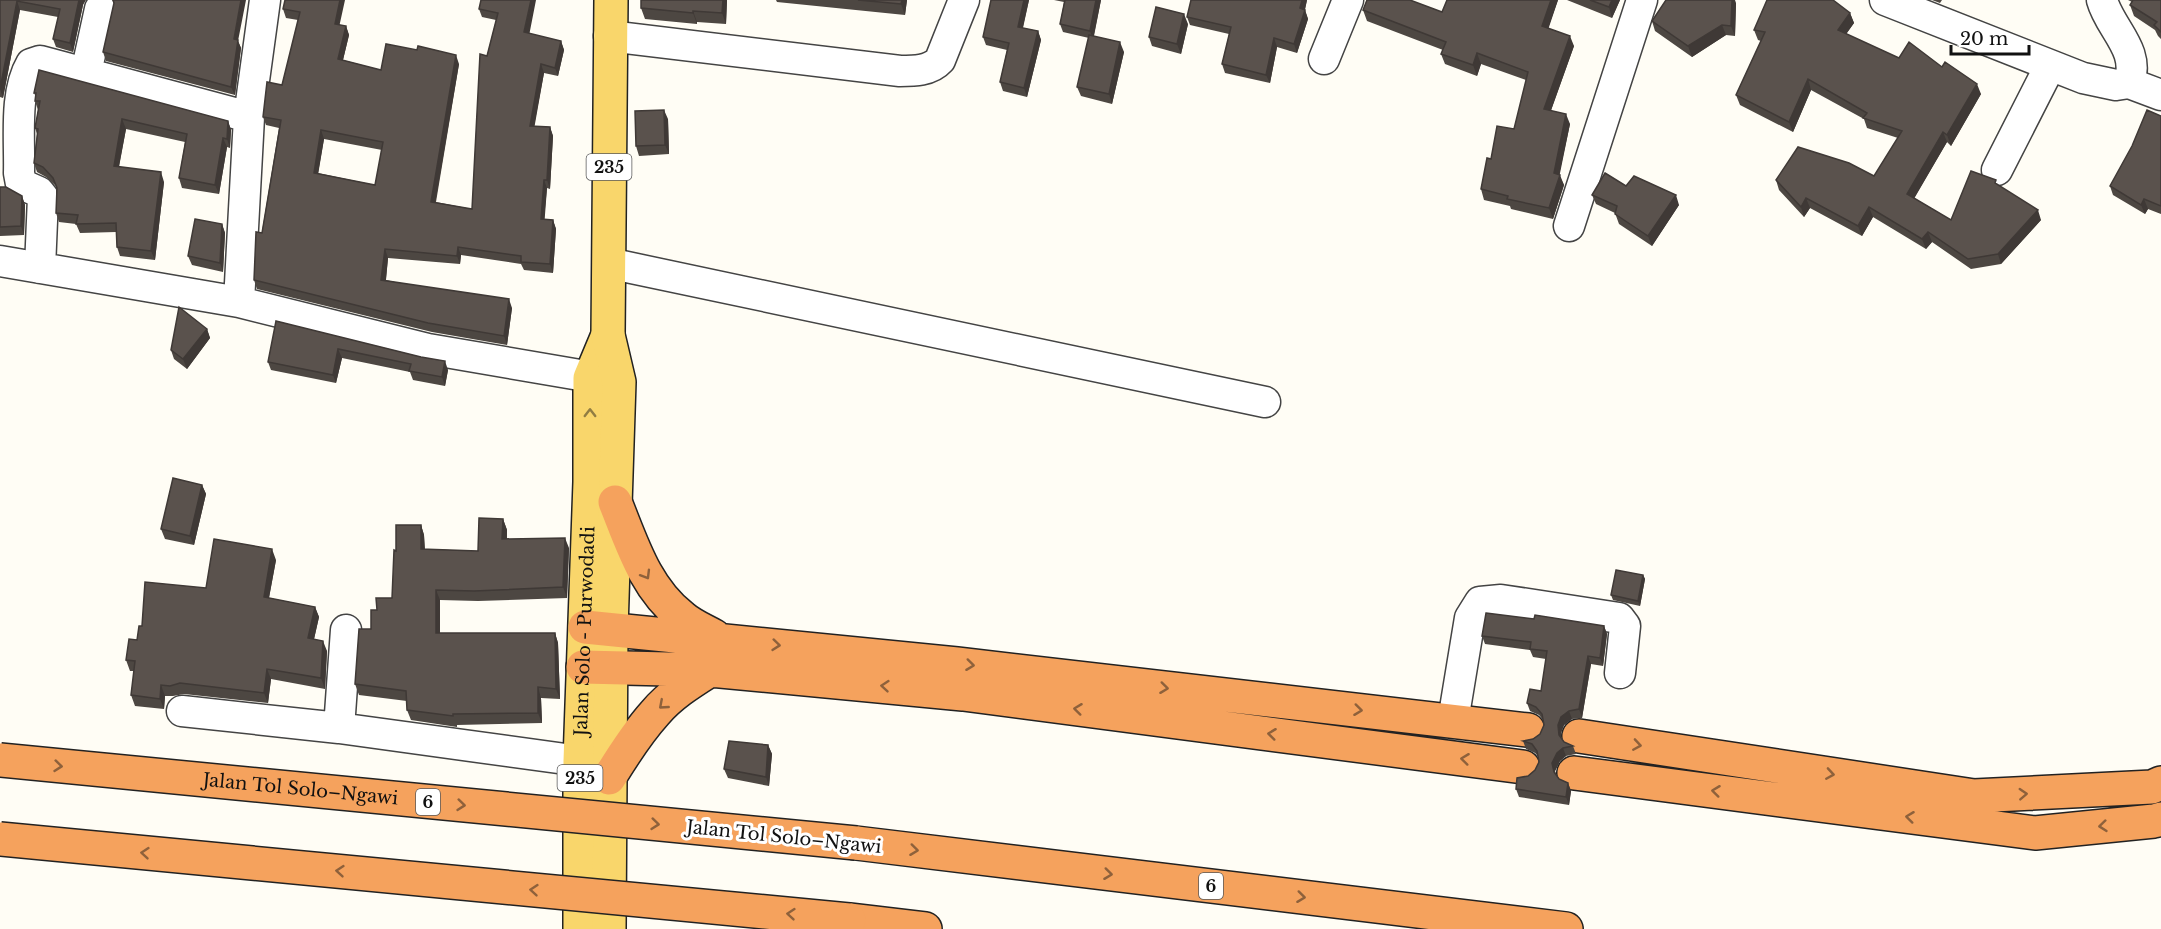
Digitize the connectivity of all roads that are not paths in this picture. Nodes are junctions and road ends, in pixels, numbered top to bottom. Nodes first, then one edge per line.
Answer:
1 (265, 0) edge
2 (611, 0) edge
3 (964, 0) edge
4 (1348, 0) edge
5 (1642, 0) edge
6 (1885, 0) edge
7 (2102, 0) edge
8 (100, 9) dead end
9 (609, 36) junction
10 (1324, 59) dead end
11 (2050, 66) junction
12 (86, 73) junction
13 (2129, 83) junction
14 (2161, 94) edge
15 (249, 117) junction
16 (1997, 170) dead end
17 (1569, 226) dead end
18 (0, 261) edge
19 (608, 263) junction
20 (39, 268) junction
21 (238, 302) junction
22 (605, 380) junction
23 (1265, 402) dead end
24 (606, 473) junction
25 (598, 628) junction
26 (346, 630) dead end
27 (714, 654) junction
28 (597, 667) junction
29 (1620, 673) dead end
30 (182, 711) dead end
31 (1453, 721) junction
32 (339, 728) junction
33 (1528, 730) dead end
34 (1580, 736) dead end
35 (0, 760) edge
36 (580, 761) junction
37 (1523, 767) dead end
38 (1574, 773) dead end
39 (609, 778) junction
40 (2161, 783) edge
41 (2161, 819) edge
42 (0, 839) edge
43 (580, 929) edge
44 (609, 929) edge
45 (925, 929) edge
46 (1566, 929) edge

1 - 15 street
2 - 9 main road, Jalan Solo - Purwodadi / 235
3 - 9 street
4 - 10 street
5 - 17 street
6 - 11 street
7 - 13 street
8 - 12 street
9 - 19 main road, Jalan Solo - Purwodadi / 235
11 - 13 street
11 - 16 street
12 - 15 street
12 - 20 street
13 - 14 street
15 - 21 street
18 - 20 street
19 - 22 main road, Jalan Solo - Purwodadi / 235
19 - 23 street
20 - 21 street
21 - 22 street
22 - 24 main road, Jalan Solo - Purwodadi / 235
24 - 25 main road, Jalan Solo - Purwodadi / 235
24 -> 27 highway
25 - 27 highway
25 - 28 main road, Jalan Solo - Purwodadi / 235
26 - 32 street
27 - 28 highway
27 -> 31 highway
37 -> 27 highway
27 -> 39 highway
28 - 36 main road, Jalan Solo - Purwodadi / 235
28 - 39 main road, Jalan Solo - Purwodadi / 235
29 - 31 street
30 - 32 street
31 - 33 highway
32 - 36 street
34 -> 40 highway
35 -> 46 highway, Jalan Tol Solo–Ngawi / 6, bridge
36 - 43 main road, Jalan Solo - Purwodadi / 235
41 -> 38 highway
39 - 44 main road, Jalan Solo - Purwodadi / 235
45 -> 42 highway, bridge

